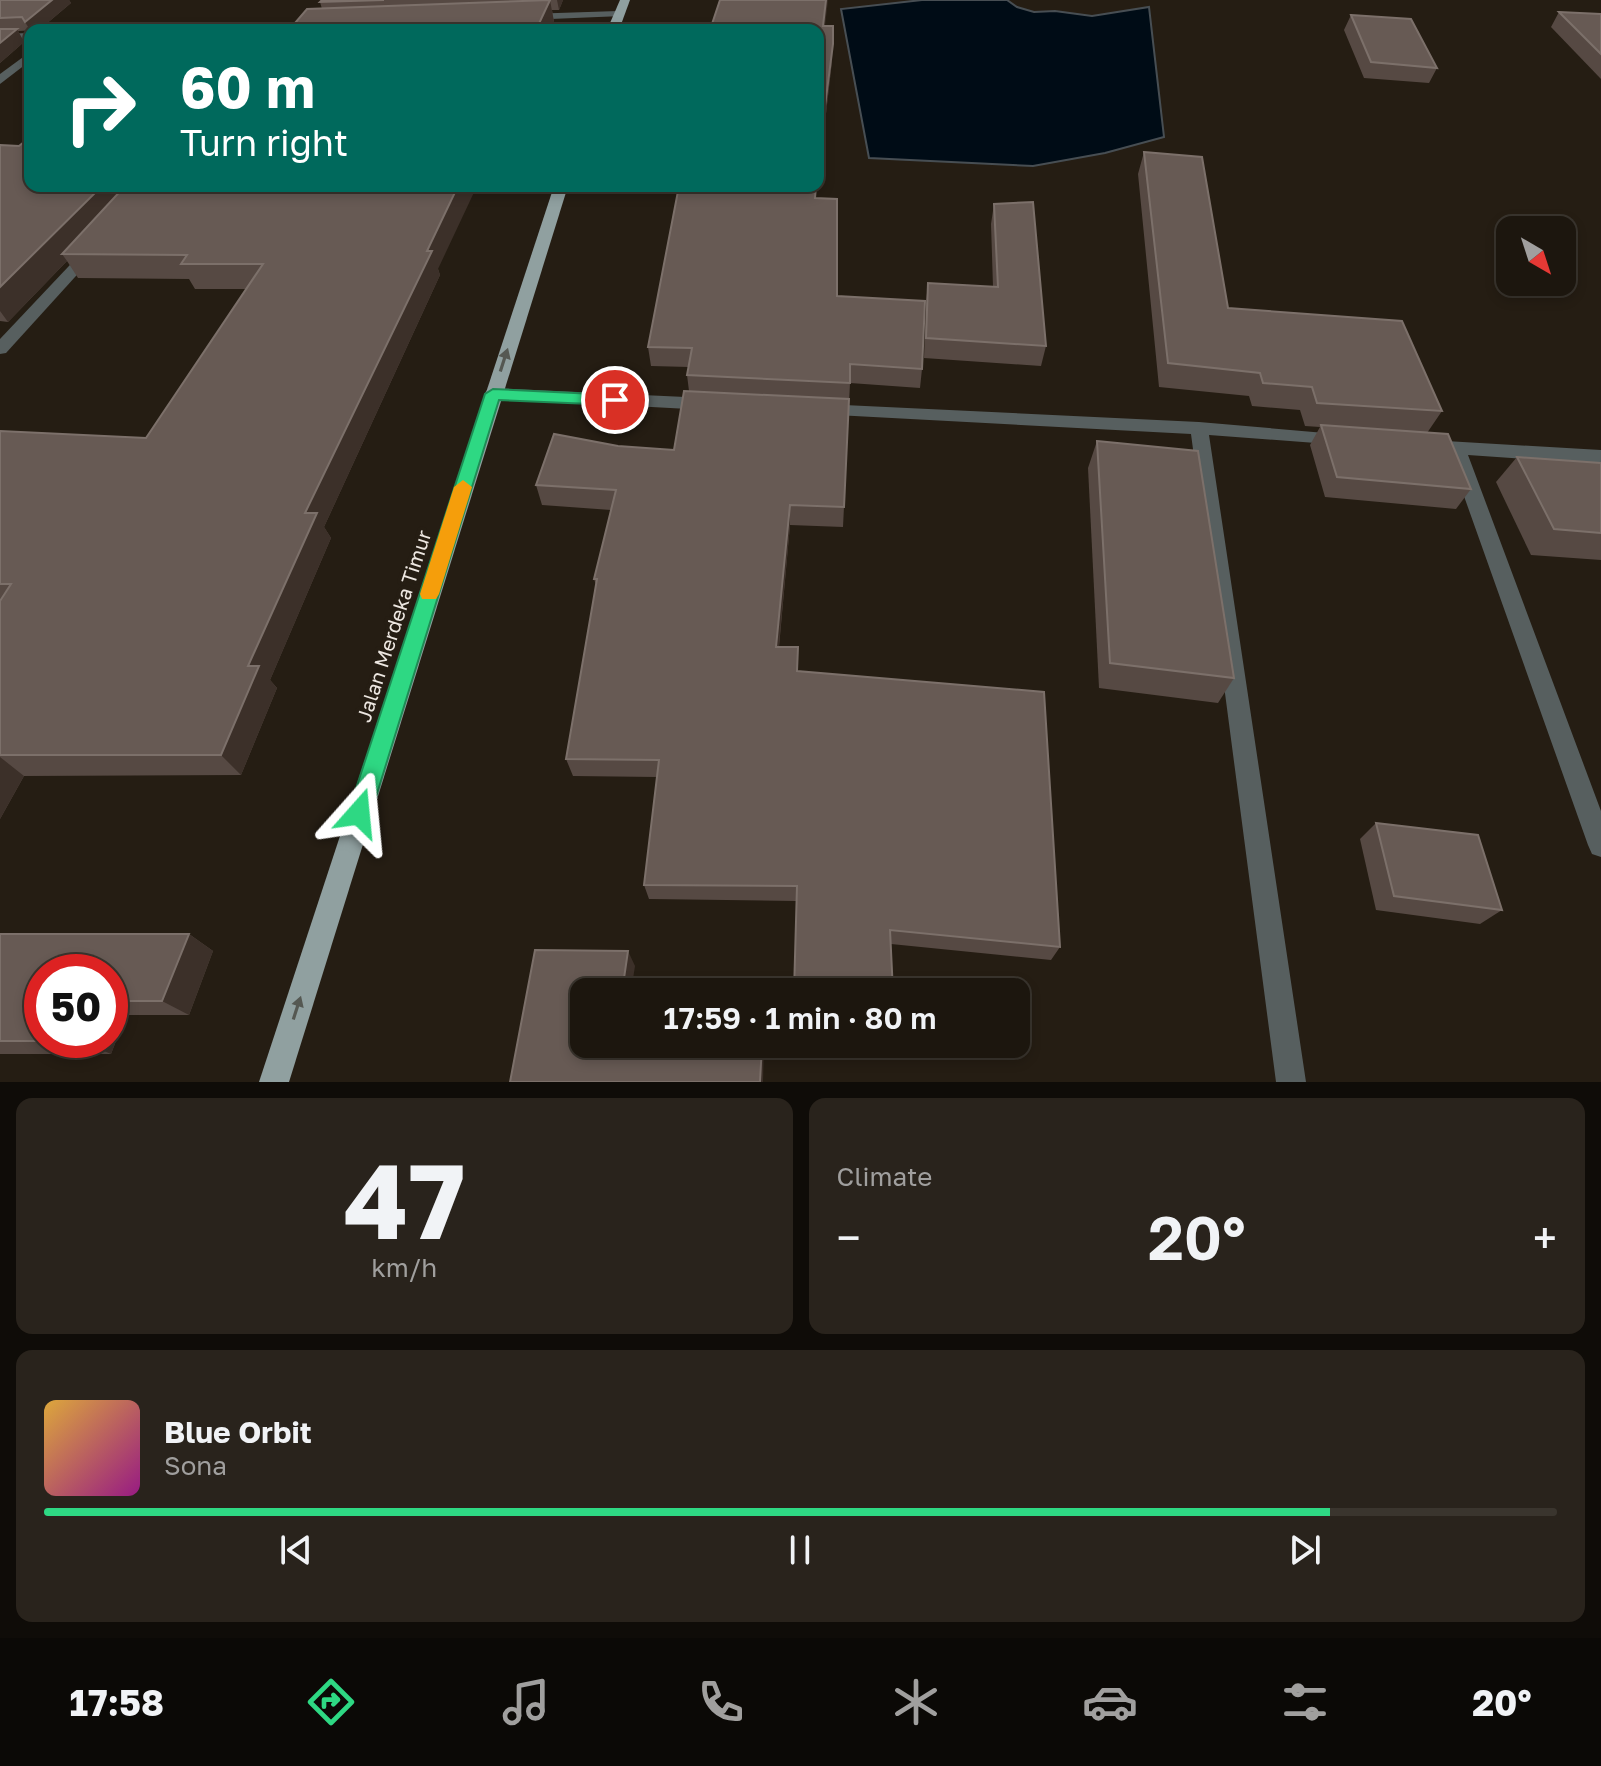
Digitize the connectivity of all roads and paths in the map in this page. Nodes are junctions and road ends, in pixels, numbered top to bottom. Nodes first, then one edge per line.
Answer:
1 (625, 0) edge
2 (618, 14) junction
3 (507, 17) edge
4 (332, 23) edge
5 (323, 24) edge
6 (615, 24) edge
7 (24, 36) edge
8 (0, 37) edge
9 (24, 60) edge
10 (0, 80) edge
11 (559, 192) edge
12 (101, 240) edge
13 (0, 349) edge
14 (493, 394) junction
15 (728, 405) edge
16 (806, 409) edge
17 (1199, 428) junction
18 (1365, 441) edge
19 (1410, 444) edge
20 (1456, 448) junction
21 (1601, 457) edge
22 (1601, 845) edge
23 (274, 1082) edge
24 (1291, 1082) edge

1 - 2 main road
2 - 3 street
2 - 6 main road
4 - 5 street
7 - 8 street
9 - 10 street
14 -> 11 main road, Jalan Merdeka Timur
12 - 13 street
14 - 15 street
23 -> 14 main road, Jalan Merdeka Timur
16 - 17 street
17 - 18 street
17 - 24 street
19 - 20 street
20 - 21 street
20 - 22 street

